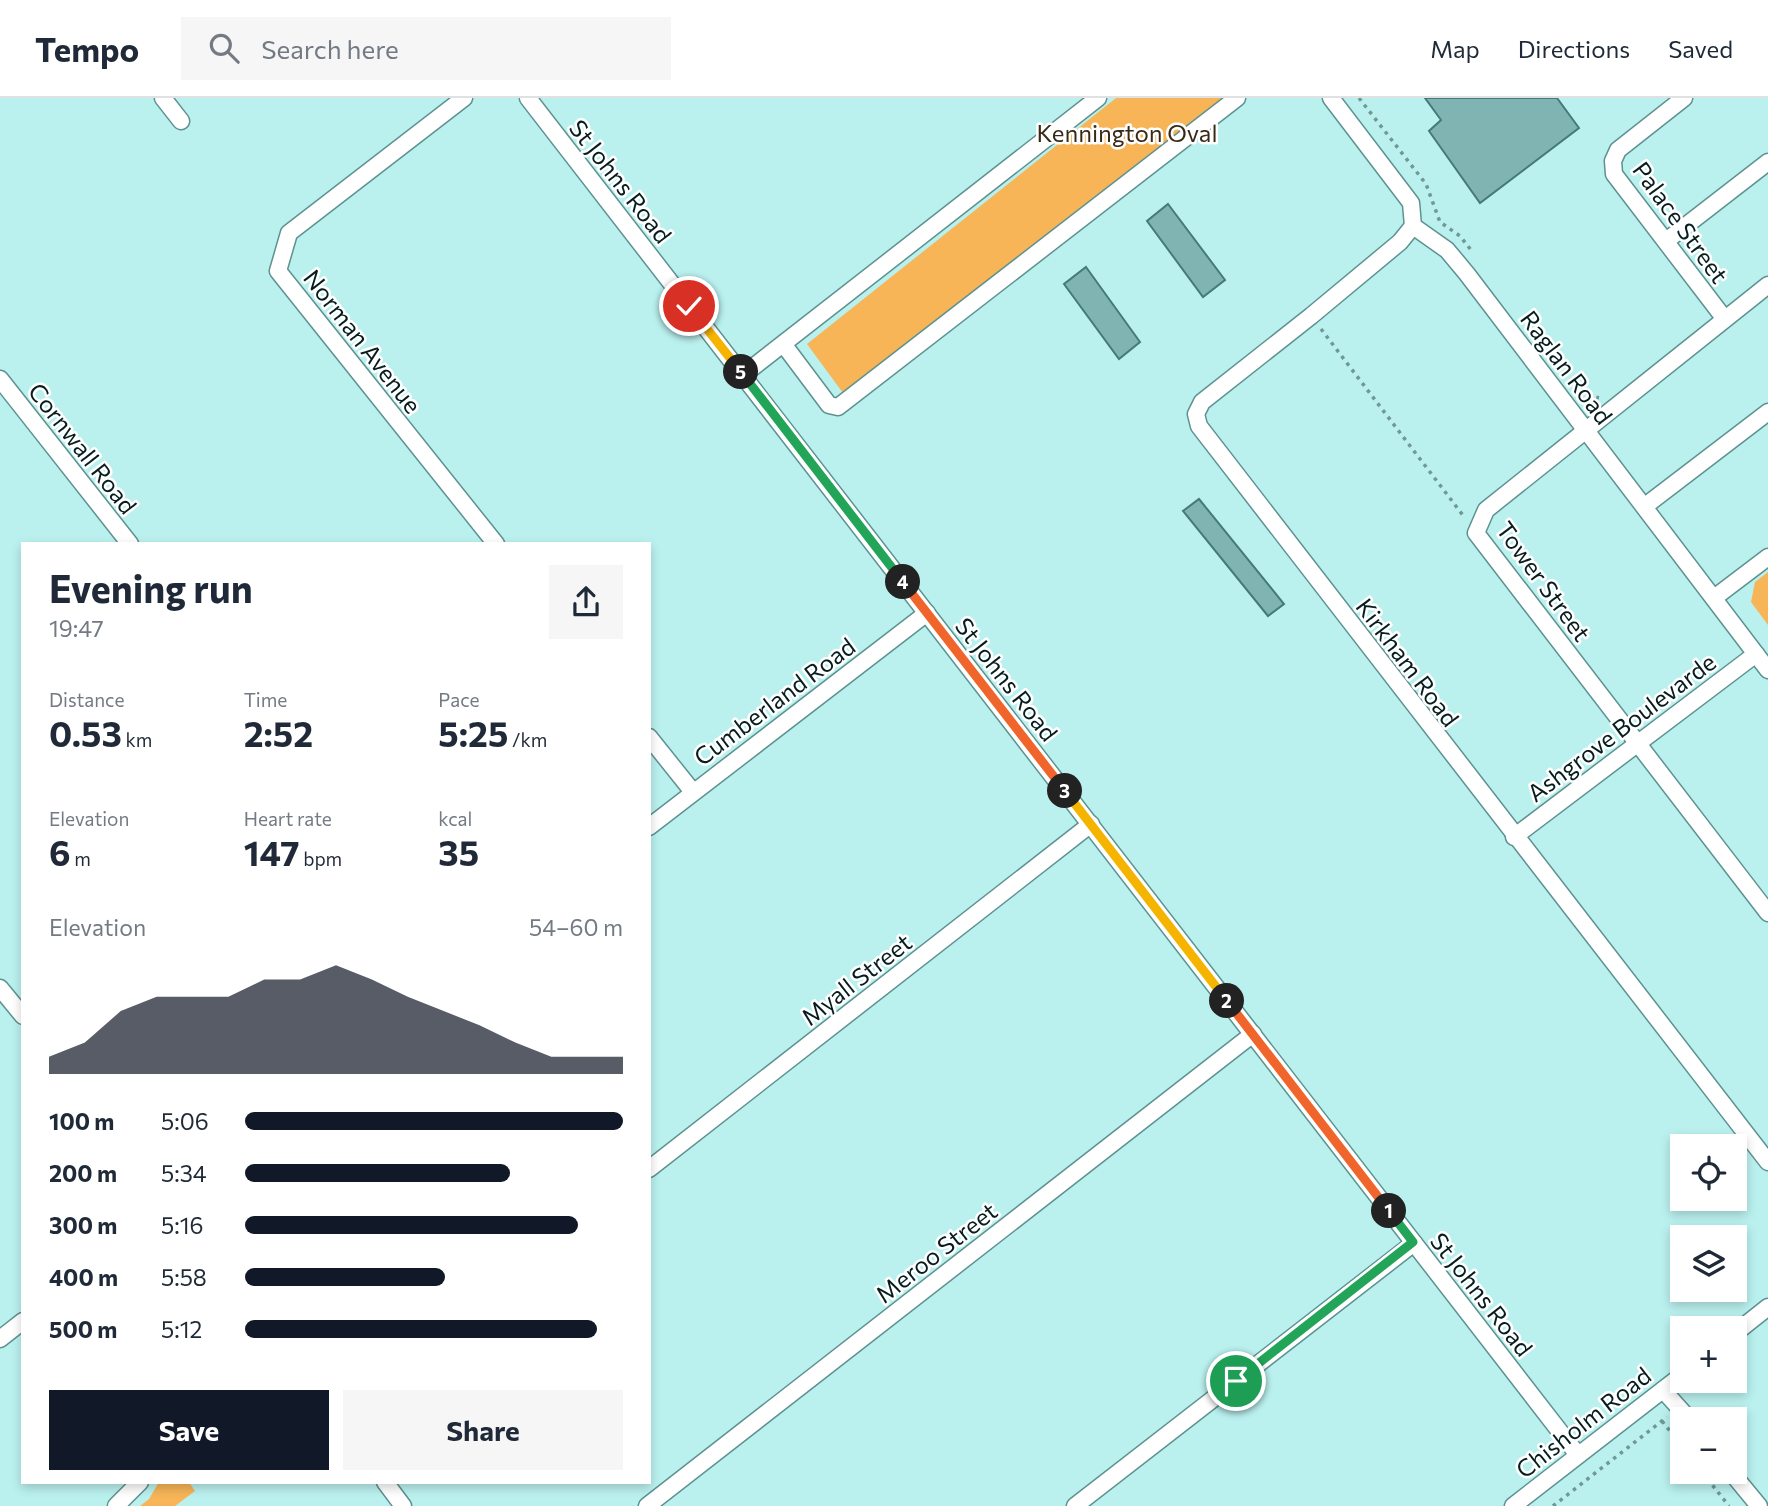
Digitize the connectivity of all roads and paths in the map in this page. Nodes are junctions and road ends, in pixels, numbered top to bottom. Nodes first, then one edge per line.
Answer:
1 (163, 98) edge
2 (464, 98) edge
3 (528, 98) edge
4 (1098, 98) edge
5 (1237, 98) edge
6 (1331, 98) edge
7 (1359, 98) edge
8 (1684, 98) edge
9 (181, 121) dead end
10 (1768, 162) edge
11 (1413, 226) junction
12 (1666, 241) junction
13 (1476, 257) dead end
14 (1768, 285) edge
15 (1311, 316) junction
16 (1724, 318) junction
17 (1532, 330) dead end
18 (784, 345) junction
19 (743, 375) junction
20 (0, 379) edge
21 (1604, 397) dead end
22 (1768, 412) edge
23 (1584, 428) junction
24 (1645, 506) junction
25 (1476, 533) junction
26 (128, 542) edge
27 (494, 542) edge
28 (1768, 557) edge
29 (1714, 598) junction
30 (927, 612) junction
31 (1756, 653) junction
32 (1768, 670) edge
33 (651, 740) edge
34 (1639, 744) junction
35 (693, 792) junction
36 (1091, 824) junction
37 (651, 825) edge
38 (1514, 837) junction
39 (1768, 913) edge
40 (0, 988) edge
41 (21, 1014) edge
42 (1253, 1034) junction
43 (1768, 1162) edge
44 (651, 1167) edge
45 (1413, 1242) junction
46 (1768, 1307) edge
47 (21, 1323) edge
48 (1747, 1324) edge
49 (0, 1339) edge
50 (1670, 1384) edge
51 (1663, 1390) junction
52 (1678, 1407) edge
53 (1670, 1431) edge
54 (1578, 1455) junction
55 (138, 1484) edge
56 (386, 1484) edge
57 (1712, 1484) edge
58 (1741, 1484) edge
59 (117, 1506) edge
60 (403, 1506) edge
61 (647, 1506) edge
62 (1075, 1506) edge
63 (1513, 1506) edge
64 (1553, 1506) edge
65 (1729, 1506) edge
66 (1759, 1506) edge

1 - 9 street
2 - 27 street, Norman Avenue
3 - 19 street, St Johns Road
4 - 18 street
5 - 18 street
6 - 11 street
7 - 13 path
8 - 12 street, Palace Street
10 - 12 street
11 - 15 street, Kirkham Road
11 - 23 street, Raglan Road
12 - 16 street, Palace Street
14 - 16 street, Tower Street
15 - 25 path
15 - 38 street, Kirkham Road
16 - 23 street, Tower Street
17 - 21 path
18 - 19 street
19 - 30 street, St Johns Road
20 - 26 street, Cornwall Road
22 - 24 street
23 - 24 street, Raglan Road
23 - 25 street, Tower Street
24 - 29 street, Raglan Road
25 - 34 street, Tower Street
28 - 29 street
29 - 31 street, Raglan Road
30 - 35 street, Cumberland Road
30 - 36 street, St Johns Road
31 - 32 street, Raglan Road
31 - 34 street, Ashgrove Boulevarde
33 - 35 street
34 - 38 street, Ashgrove Boulevarde
34 - 39 street, Tower Street
35 - 37 street, Cumberland Road
36 - 42 street, St Johns Road
36 - 44 street, Myall Street
38 - 43 street, Kirkham Road
40 - 41 street
42 - 45 street, St Johns Road
42 - 61 street, Meroo Street
45 - 54 street, St Johns Road
45 - 62 street
46 - 48 street
47 - 49 street
50 - 51 street, Chisholm Road
51 - 52 street
51 - 54 street, Chisholm Road
53 - 64 path
54 - 63 street, Chisholm Road
55 - 59 street
56 - 60 street
57 - 65 path
58 - 66 street

